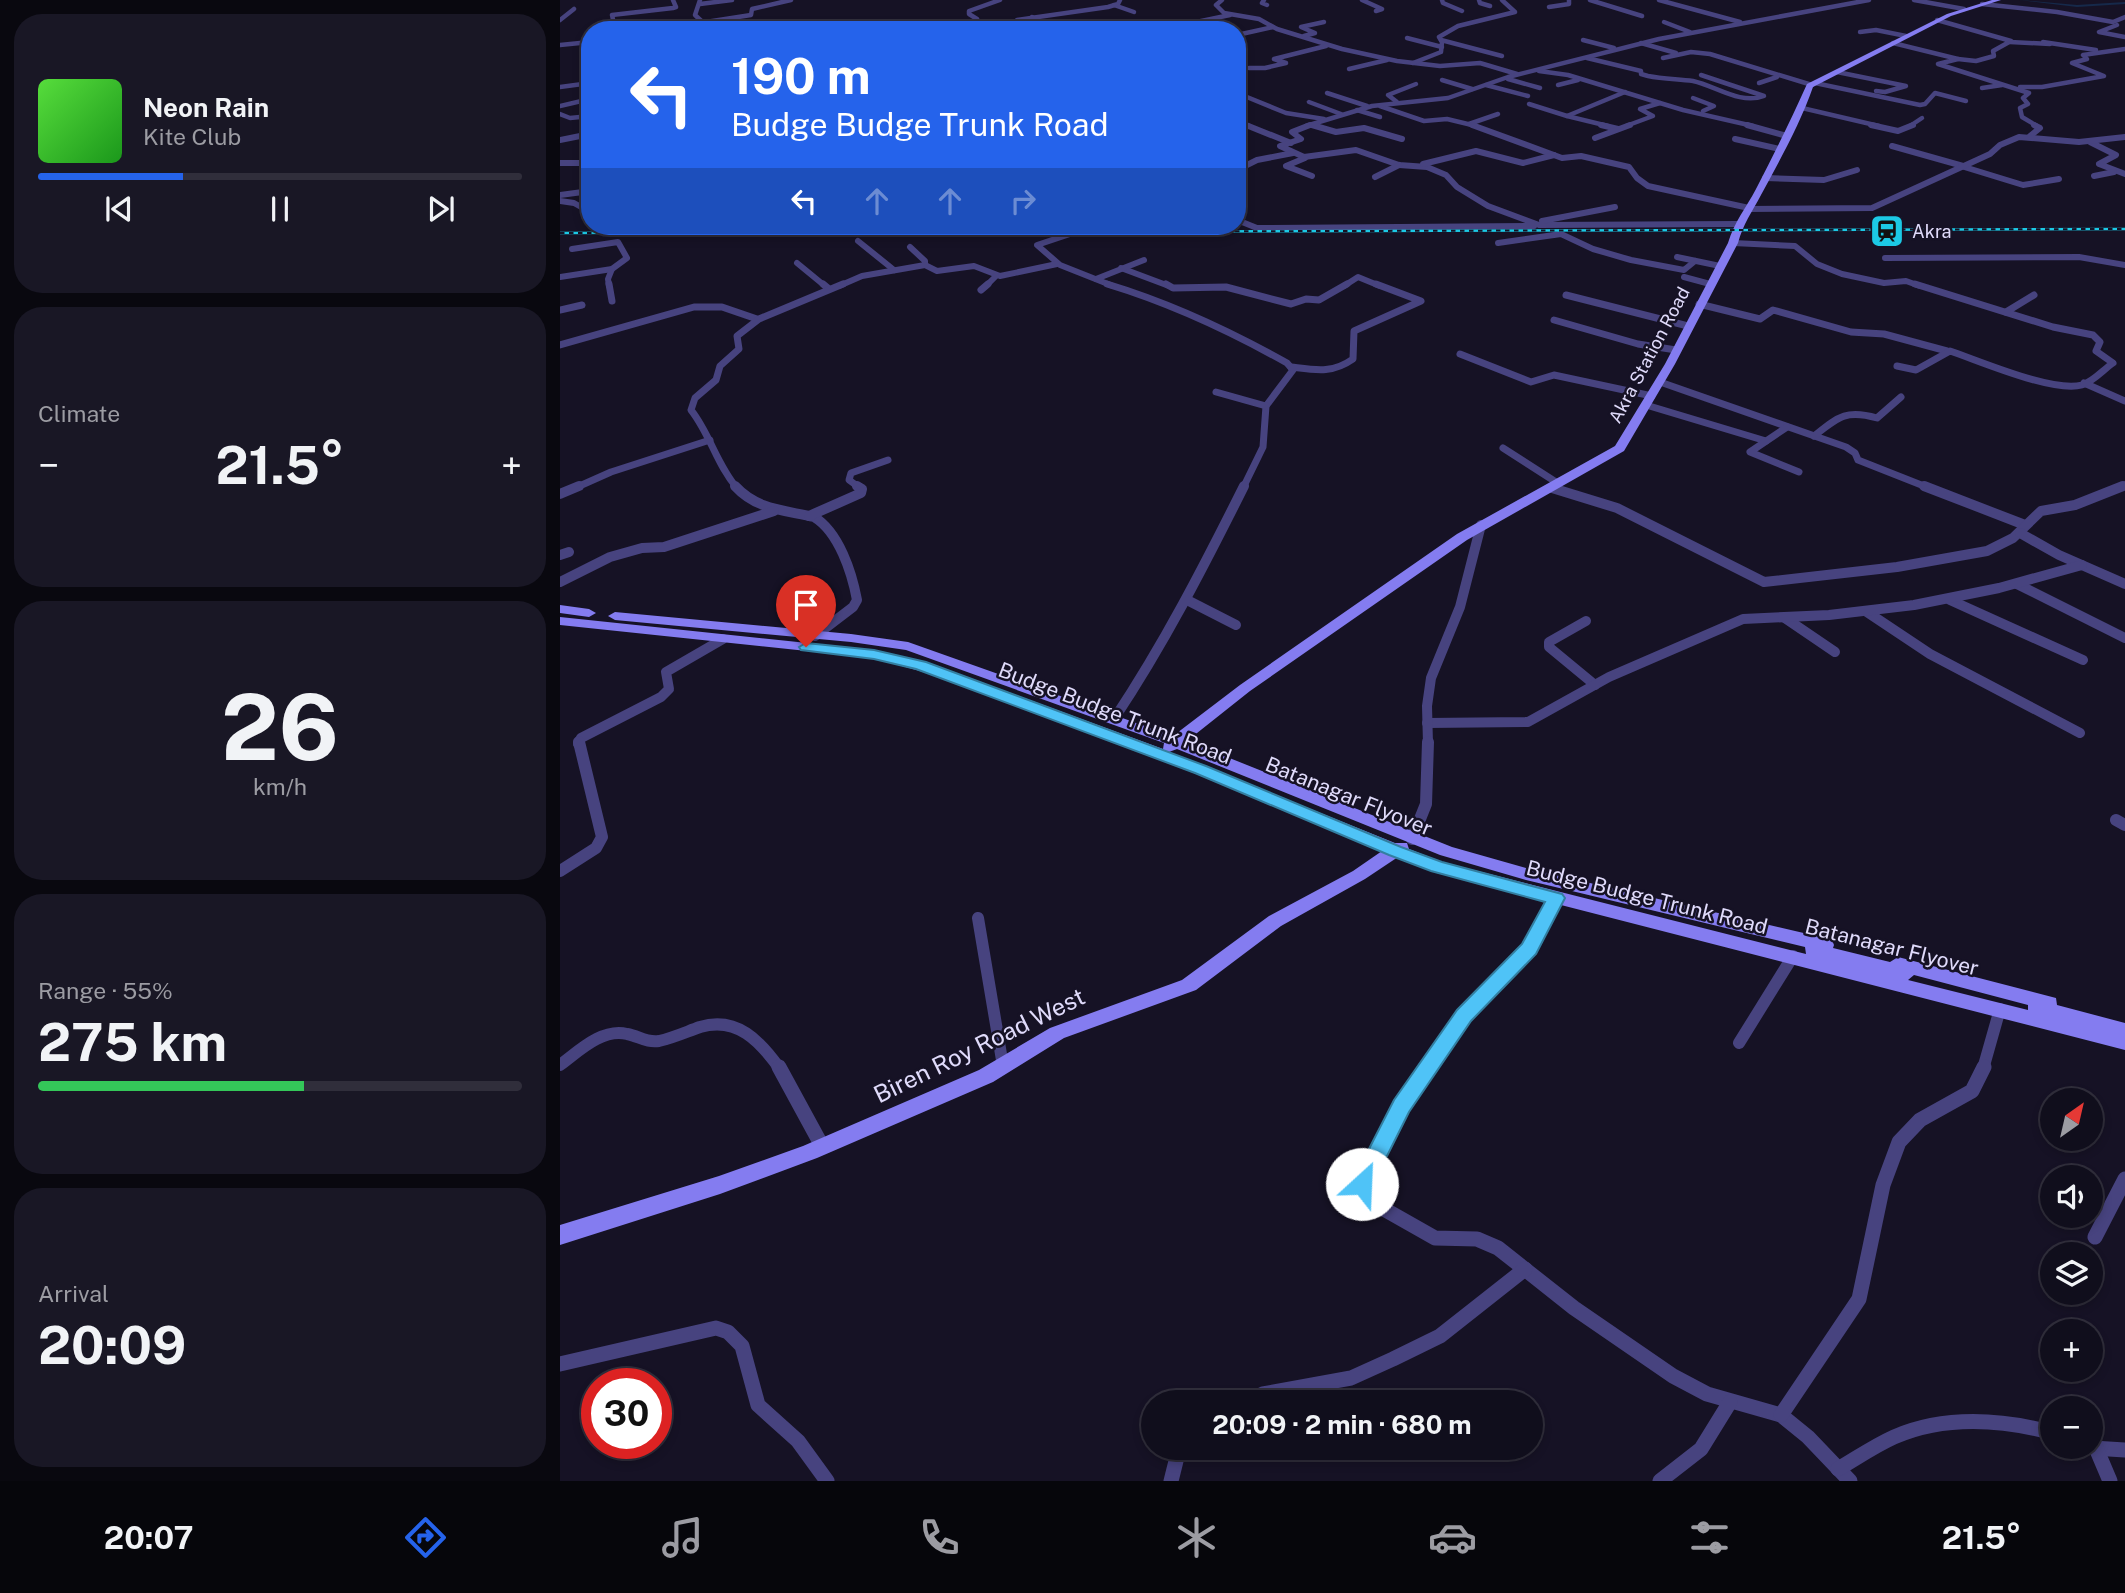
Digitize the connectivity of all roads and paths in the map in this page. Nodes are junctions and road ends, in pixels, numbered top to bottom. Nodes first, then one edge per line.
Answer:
1 (673, 0) edge
2 (732, 0) edge
3 (790, 0) edge
4 (1000, 0) edge
5 (1120, 0) edge
6 (1222, 0) edge
7 (1264, 0) edge
8 (1362, 0) edge
9 (1442, 0) edge
10 (1479, 0) edge
11 (1502, 0) edge
12 (1569, 0) edge
13 (1590, 0) edge
14 (1659, 0) edge
15 (1684, 0) edge
16 (1848, 0) edge
17 (1869, 0) edge
18 (1914, 0) edge
19 (1998, 0) edge
20 (700, 2) edge
21 (1666, 2) junction
22 (1856, 2) junction
23 (798, 4) dead end
24 (1982, 4) junction
25 (1114, 5) junction
26 (1268, 5) dead end
27 (1490, 6) dead end
28 (1549, 8) dead end
29 (573, 9) dead end
30 (1964, 9) junction
31 (1462, 10) dead end
32 (1376, 11) dead end
33 (1134, 12) dead end
34 (1232, 14) junction
35 (1642, 16) dead end
36 (1032, 17) junction
37 (2125, 17) edge
38 (1492, 18) junction
39 (977, 19) dead end
40 (560, 20) edge
41 (1017, 20) dead end
42 (1937, 20) junction
43 (613, 21) edge
44 (699, 21) edge
45 (707, 21) edge
46 (1039, 21) edge
47 (1200, 21) edge
48 (1324, 22) dead end
49 (1504, 22) dead end
50 (1664, 22) dead end
51 (2113, 22) junction
52 (1746, 23) junction
53 (2122, 26) edge
54 (1273, 27) junction
55 (1690, 32) junction
56 (1860, 32) dead end
57 (1246, 33) edge
58 (1906, 36) junction
59 (1303, 37) junction
60 (2125, 37) edge
61 (1407, 38) dead end
62 (1441, 40) junction
63 (1583, 40) dead end
64 (2010, 42) junction
65 (2043, 42) dead end
66 (581, 43) edge
67 (1640, 43) junction
68 (1893, 43) junction
69 (2057, 44) junction
70 (560, 45) edge
71 (1328, 45) junction
72 (1442, 47) junction
73 (1617, 48) junction
74 (2047, 48) dead end
75 (2125, 49) edge
76 (2101, 51) junction
77 (1679, 54) junction
78 (1502, 56) dead end
79 (1584, 57) junction
80 (1663, 58) dead end
81 (1389, 59) junction
82 (1958, 59) junction
83 (1413, 63) junction
84 (1420, 64) junction
85 (1403, 65) dead end
86 (1368, 66) junction
87 (1446, 66) junction
88 (1248, 68) dead end
89 (1349, 69) dead end
90 (1536, 70) junction
91 (1989, 70) dead end
92 (1430, 72) dead end
93 (1837, 72) junction
94 (1521, 74) junction
95 (1966, 74) junction
96 (1701, 75) dead end
97 (1777, 77) junction
98 (1347, 78) dead end
99 (1505, 78) junction
100 (1580, 79) junction
101 (1442, 80) dead end
102 (1759, 83) dead end
103 (581, 84) edge
104 (1416, 84) dead end
105 (1813, 84) junction
106 (2004, 84) junction
107 (1483, 85) junction
108 (1558, 85) dead end
109 (560, 87) edge
110 (2014, 87) junction
111 (1540, 88) dead end
112 (1865, 88) dead end
113 (1472, 89) junction
114 (1982, 89) dead end
115 (1625, 92) junction
116 (1327, 93) dead end
117 (1528, 96) dead end
118 (1246, 97) edge
119 (1693, 98) dead end
120 (581, 101) edge
121 (1966, 101) dead end
122 (1309, 102) dead end
123 (1398, 102) junction
124 (1660, 103) junction
125 (1529, 104) dead end
126 (1378, 105) junction
127 (560, 106) edge
128 (1368, 107) junction
129 (1802, 108) junction
130 (1357, 110) junction
131 (1699, 112) junction
132 (560, 114) edge
133 (1341, 114) junction
134 (1498, 114) dead end
135 (1567, 116) junction
136 (581, 117) edge
137 (1380, 117) dead end
138 (1922, 118) dead end
139 (1325, 119) junction
140 (1246, 124) edge
141 (1469, 124) junction
142 (1311, 125) junction
143 (1618, 130) junction
144 (581, 136) edge
145 (1787, 136) junction
146 (2030, 136) junction
147 (2125, 137) edge
148 (1595, 138) dead end
149 (1402, 139) dead end
150 (1735, 139) dead end
151 (560, 140) edge
152 (2090, 141) junction
153 (1291, 142) junction
154 (1892, 146) dead end
155 (1780, 149) junction
156 (1293, 153) junction
157 (2115, 154) junction
158 (1554, 155) junction
159 (2125, 155) edge
160 (1308, 158) junction
161 (560, 163) edge
162 (581, 163) edge
163 (1399, 165) junction
164 (1246, 166) edge
165 (1413, 166) junction
166 (1962, 166) junction
167 (1857, 170) dead end
168 (2117, 171) junction
169 (2125, 174) edge
170 (1312, 176) dead end
171 (2094, 176) dead end
172 (1375, 177) dead end
173 (1765, 178) junction
174 (2059, 179) dead end
175 (581, 192) edge
176 (560, 195) edge
177 (560, 201) edge
178 (581, 206) edge
179 (1749, 209) junction
180 (1616, 210) dead end
181 (1626, 218) dead end
182 (1246, 224) edge
183 (1536, 224) junction
184 (1633, 224) junction
185 (1738, 224) junction
186 (1653, 230) dead end
187 (1073, 235) edge
188 (858, 241) dead end
189 (1498, 243) dead end
190 (1733, 243) junction
191 (909, 247) dead end
192 (572, 249) dead end
193 (1677, 257) dead end
194 (1885, 258) dead end
195 (1144, 260) dead end
196 (1695, 261) junction
197 (797, 263) dead end
198 (1057, 264) junction
199 (925, 265) junction
200 (2125, 265) edge
201 (1720, 266) junction
202 (1121, 268) junction
203 (612, 269) junction
204 (894, 270) junction
205 (996, 276) junction
206 (1684, 277) dead end
207 (560, 278) edge
208 (1096, 279) junction
209 (1710, 284) junction
210 (1173, 288) junction
211 (829, 289) junction
212 (981, 290) dead end
213 (1566, 295) dead end
214 (2034, 295) dead end
215 (1139, 297) junction
216 (612, 301) dead end
217 (1699, 303) junction
218 (582, 305) dead end
219 (560, 310) edge
220 (2006, 312) junction
221 (757, 319) junction
222 (1554, 320) dead end
223 (1688, 326) junction
224 (560, 345) edge
225 (1676, 350) junction
226 (1947, 351) junction
227 (1460, 354) dead end
228 (1897, 366) dead end
229 (1291, 367) junction
230 (1660, 382) junction
231 (2084, 383) junction
232 (1216, 392) dead end
233 (1901, 397) dead end
234 (1649, 401) junction
235 (2125, 401) edge
236 (1266, 406) junction
237 (1787, 427) junction
238 (1814, 436) junction
239 (710, 440) junction
240 (1766, 441) junction
241 (1503, 448) dead end
242 (888, 460) dead end
243 (1799, 472) dead end
244 (2125, 485) edge
245 (1556, 486) junction
246 (560, 494) edge
247 (774, 511) junction
248 (809, 516) junction
249 (1481, 525) junction
250 (2022, 529) junction
251 (2082, 565) junction
252 (560, 582) edge
253 (2017, 584) junction
254 (2125, 584) edge
255 (1187, 600) junction
256 (1951, 600) junction
257 (560, 612) edge
258 (1867, 612) junction
259 (1785, 618) junction
260 (560, 621) edge
261 (1586, 621) dead end
262 (1236, 625) dead end
263 (815, 636) junction
264 (2125, 638) edge
265 (723, 639) junction
266 (1835, 652) dead end
267 (2082, 660) dead end
268 (1595, 685) junction
269 (1120, 722) junction
270 (1427, 723) junction
271 (2080, 733) dead end
272 (1115, 737) junction
273 (1175, 742) junction
274 (1162, 755) junction
275 (1412, 839) junction
276 (1395, 851) junction
277 (560, 871) edge
278 (1556, 898) junction
279 (978, 918) dead end
280 (1793, 956) junction
281 (2000, 1009) junction
282 (2125, 1023) edge
283 (2125, 1031) edge
284 (2125, 1042) edge
285 (1739, 1043) dead end
286 (560, 1065) edge
287 (1003, 1066) junction
288 (822, 1146) junction
289 (2125, 1179) edge
290 (560, 1234) edge
291 (2095, 1237) dead end
292 (1525, 1269) junction
293 (560, 1364) edge
294 (1285, 1390) edge
295 (1730, 1402) junction
296 (1781, 1415) junction
297 (2040, 1431) edge
298 (2103, 1449) edge
299 (2125, 1450) edge
300 (2099, 1459) edge
301 (1176, 1460) edge
302 (1844, 1475) edge
303 (827, 1481) edge
304 (1171, 1481) edge
305 (1660, 1481) edge
306 (2110, 1481) edge

1 - 43 street
2 - 20 street
3 - 23 street
3 - 45 street
4 - 39 street
5 - 25 street
6 - 34 street
7 - 26 street
8 - 32 street
9 - 31 street
10 - 27 street
11 - 38 street
12 - 28 street
13 - 35 street
14 - 21 street
15 - 21 street
16 - 22 street
17 - 22 street
18 - 30 street
19 - 24 main road
20 - 44 street
21 - 52 street
22 - 52 street
24 - 30 main road
24 - 51 street
25 - 33 street
25 - 36 street
29 - 40 street
30 - 42 main road
34 - 47 street
34 - 54 street
36 - 41 street
36 - 46 street
37 - 51 street
38 - 49 street
38 - 62 street
42 - 58 main road
42 - 64 street
48 - 59 street
50 - 55 street
51 - 53 street
52 - 55 street
53 - 60 street
54 - 57 street
54 - 59 street
55 - 67 street
56 - 58 street
58 - 68 main road
59 - 71 street
61 - 72 street
62 - 72 street
62 - 78 street
63 - 73 street
64 - 69 street
64 - 82 street
65 - 69 street
66 - 70 street
67 - 73 street
67 - 77 street
68 - 82 street
68 - 93 main road
69 - 74 street
69 - 76 street
71 - 81 street
71 - 88 street
72 - 83 street
73 - 79 street
75 - 76 street
76 - 110 street
77 - 80 street
77 - 97 street
79 - 90 street
79 - 96 street
81 - 83 street
81 - 86 street
82 - 95 street
83 - 84 street
84 - 85 street
84 - 87 street
86 - 89 street
86 - 98 street
87 - 92 street
87 - 94 street
90 - 94 street
90 - 100 street
91 - 95 street
93 - 105 main road
93 - 112 street
94 - 99 street
95 - 106 street
97 - 102 street
97 - 105 street
99 - 107 street
99 - 111 street
100 - 108 street
100 - 115 street
101 - 113 street
103 - 109 street
104 - 123 street
105 - 121 street
105 - 129 main road, Akra Station Road
106 - 110 street
106 - 114 street
107 - 113 street
107 - 117 street
110 - 146 street
113 - 123 street
115 - 124 street
115 - 135 street
116 - 128 street
118 - 139 street
119 - 131 street
120 - 127 street
122 - 133 street
123 - 126 street
124 - 131 street
124 - 143 street
125 - 135 street
126 - 128 street
126 - 141 street
128 - 130 street
129 - 138 street
129 - 145 main road, Akra Station Road
130 - 133 street
130 - 137 street
131 - 145 street
132 - 136 street
133 - 139 street
134 - 141 street
135 - 143 street
139 - 142 street
140 - 153 street
141 - 158 street
142 - 149 street
142 - 153 street
143 - 148 street
144 - 151 street
145 - 155 main road, Akra Station Road
146 - 152 street
146 - 166 street
147 - 152 street
150 - 155 street
152 - 157 street
153 - 156 street
154 - 166 street
155 - 173 main road, Akra Station Road
156 - 160 street
156 - 164 street
157 - 159 street
157 - 168 street
158 - 165 street
158 - 179 street
160 - 163 street
160 - 170 street
161 - 162 street
163 - 165 street
163 - 172 street
165 - 183 street
166 - 174 street
166 - 179 street
167 - 173 street
168 - 169 street
168 - 171 street
173 - 179 main road, Akra Station Road
175 - 176 street
177 - 178 street
179 - 185 main road, Akra Station Road
180 - 183 street
181 - 184 street
182 - 183 street
183 - 184 street
184 - 185 street
184 - 186 street
185 - 190 main road, Akra Station Road
187 - 198 street
188 - 204 street
189 - 196 street
190 - 201 main road, Akra Station Road
190 - 220 street
191 - 199 street
192 - 203 street
193 - 196 street
194 - 200 street
195 - 202 street
196 - 201 street
197 - 211 street
198 - 205 street
198 - 208 street
199 - 204 street
199 - 205 street
201 - 209 main road, Akra Station Road
202 - 208 street
202 - 210 street
203 - 207 street
203 - 216 street
204 - 211 street
205 - 212 street
206 - 209 street
208 - 215 street
209 - 217 main road, Akra Station Road
210 - 215 street
210 - 229 street
211 - 221 street
213 - 223 street
214 - 220 street
215 - 229 street
217 - 223 main road, Akra Station Road
217 - 226 street
218 - 219 street
220 - 231 street
221 - 224 street
221 - 239 street
222 - 225 street
223 - 225 main road, Akra Station Road
225 - 230 main road, Akra Station Road
226 - 228 street
226 - 231 street
227 - 234 street
229 - 236 street
230 - 234 main road, Akra Station Road
230 - 237 street
231 - 235 street
232 - 236 street
233 - 238 street
234 - 240 street
234 - 245 main road, Akra Station Road
236 - 255 street
237 - 238 street
237 - 240 street
238 - 250 street
239 - 246 street
239 - 247 street
240 - 243 street
241 - 245 street
242 - 248 street
244 - 250 street
245 - 249 main road, Akra Station Road
245 - 250 street
247 - 248 street
247 - 252 street
248 - 263 street
249 - 270 street
249 - 273 main road, Akra Station Road
250 - 251 street
251 - 253 street
251 - 254 street
253 - 256 street
253 - 264 street
255 - 262 street
255 - 269 street
256 - 258 street
256 - 267 street
257 - 263 main road, Budge Budge Trunk Road
257 - 283 main road, Batanagar Flyover
258 - 259 street
258 - 271 street
259 - 266 street
259 - 268 street
260 - 265 main road, Budge Budge Trunk Road
261 - 268 street
263 - 269 main road, Budge Budge Trunk Road
265 - 272 main road, Budge Budge Trunk Road
265 - 277 street
268 - 270 street
269 - 272 main road
269 - 273 main road, Budge Budge Trunk Road
270 - 275 street
272 - 274 main road, Budge Budge Trunk Road
273 - 274 main road, Akra Station Road
273 - 275 main road, Budge Budge Trunk Road
274 - 276 main road, Budge Budge Trunk Road
275 - 276 main road, Biren Roy Road West
275 - 282 main road, Budge Budge Trunk Road
276 - 278 main road, Budge Budge Trunk Road
276 - 287 main road, Biren Roy Road West
278 - 280 main road, Budge Budge Trunk Road
278 - 292 street
279 - 287 street
280 - 281 main road, Budge Budge Trunk Road
280 - 285 street
281 - 284 main road, Budge Budge Trunk Road
281 - 296 street
286 - 288 street
287 - 288 main road, Biren Roy Road West
288 - 290 main road, Biren Roy Road West
289 - 291 street
292 - 294 street
292 - 295 street
293 - 303 street
295 - 296 street
295 - 305 street
296 - 302 street
297 - 302 street
298 - 299 street
300 - 306 street
301 - 304 street

